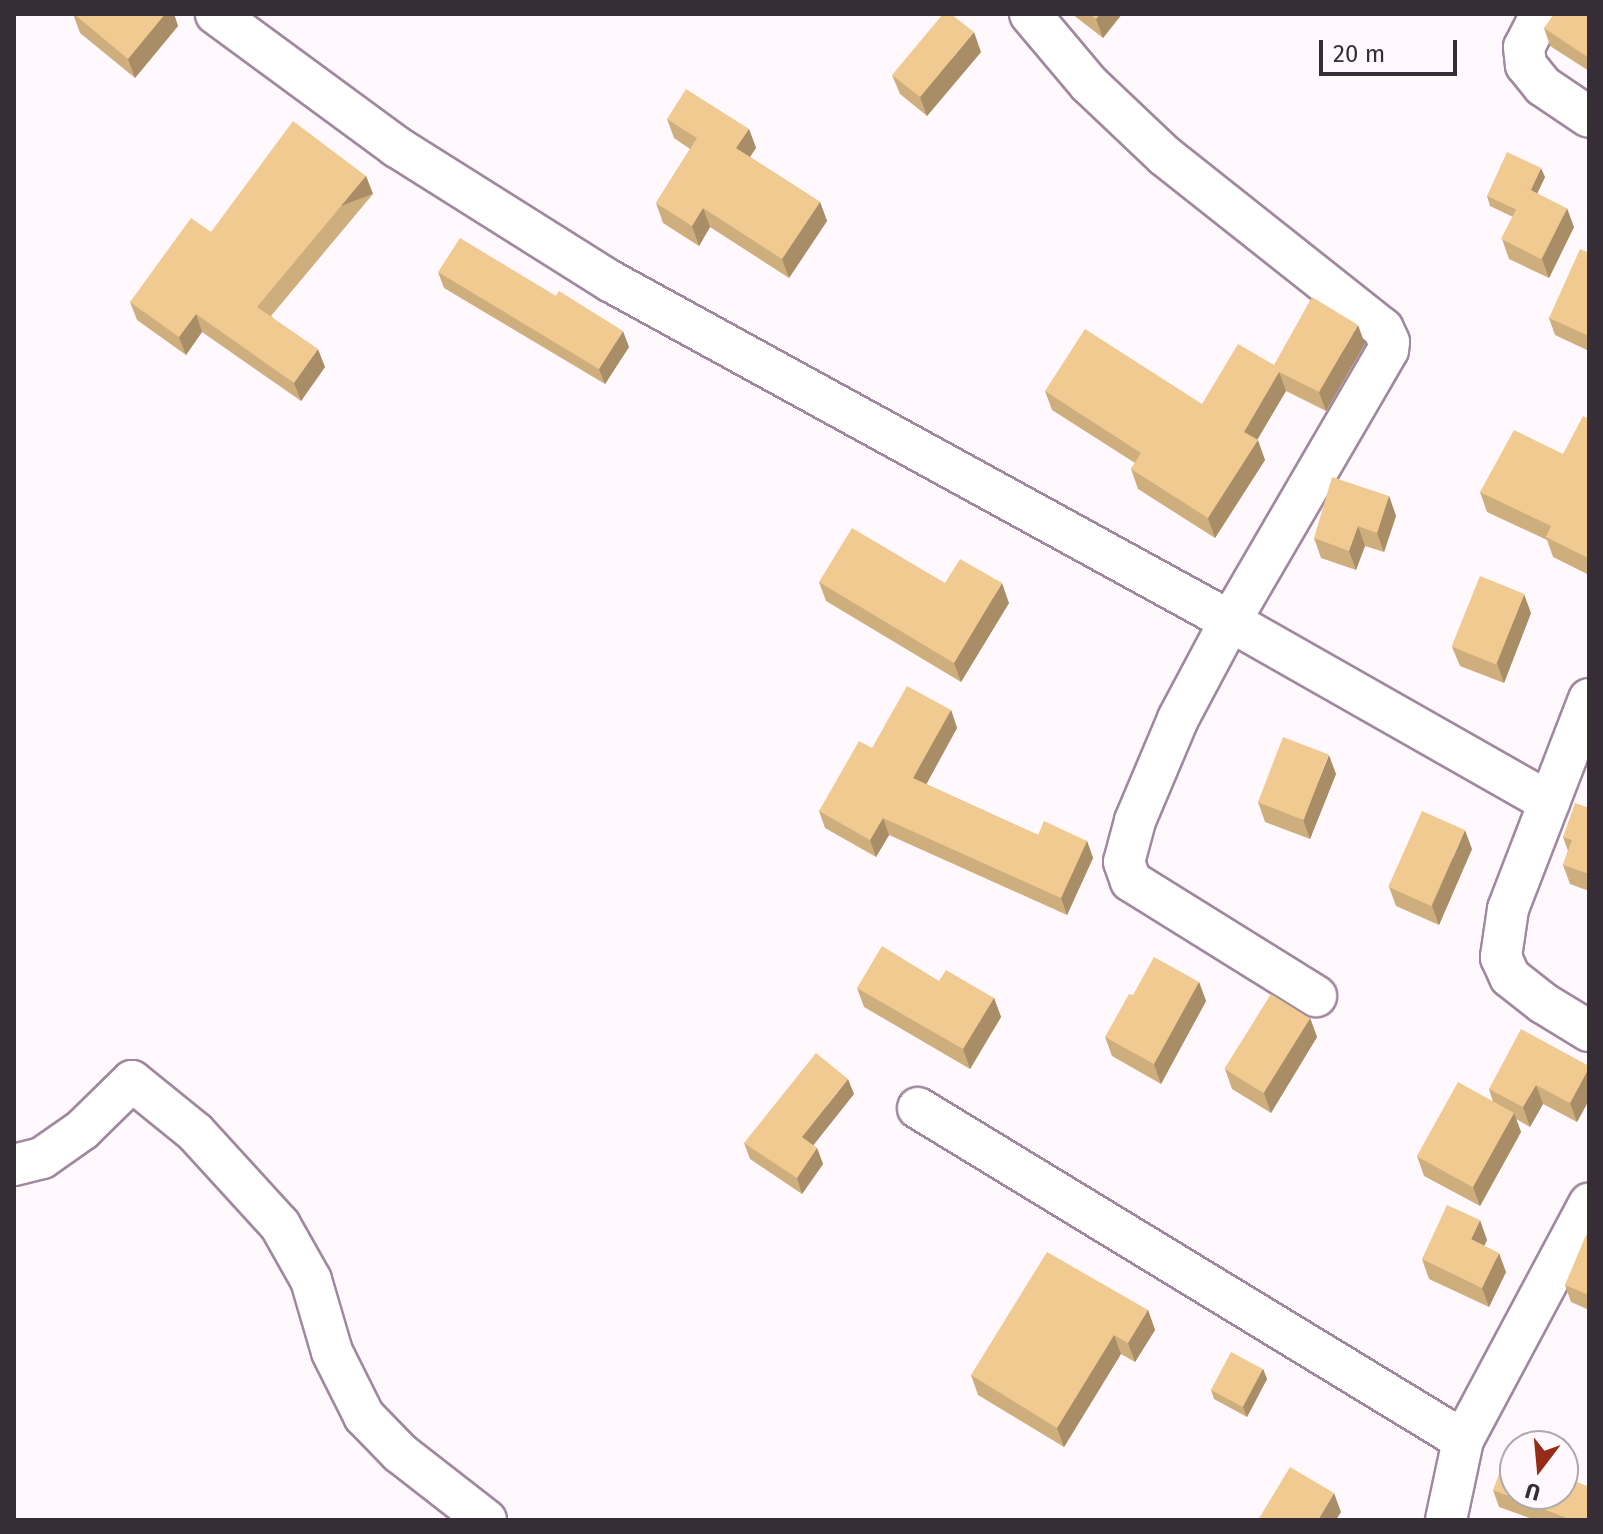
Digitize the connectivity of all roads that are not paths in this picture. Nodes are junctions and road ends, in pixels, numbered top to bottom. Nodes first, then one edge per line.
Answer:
1 (1030, 14) edge
2 (1541, 14) edge
3 (229, 17) edge
4 (1589, 117) edge
5 (1230, 621) junction
6 (1589, 699) edge
7 (1549, 802) junction
8 (1316, 996) dead end
9 (1589, 1031) edge
10 (918, 1108) dead end
11 (14, 1165) edge
12 (1589, 1204) edge
13 (1463, 1440) junction
14 (486, 1520) edge
15 (1446, 1520) edge

1 - 5 street
2 - 4 street
3 - 5 street
5 - 7 street
5 - 8 street
6 - 7 street
7 - 9 street
10 - 13 street
11 - 14 street
12 - 13 street
13 - 15 street

